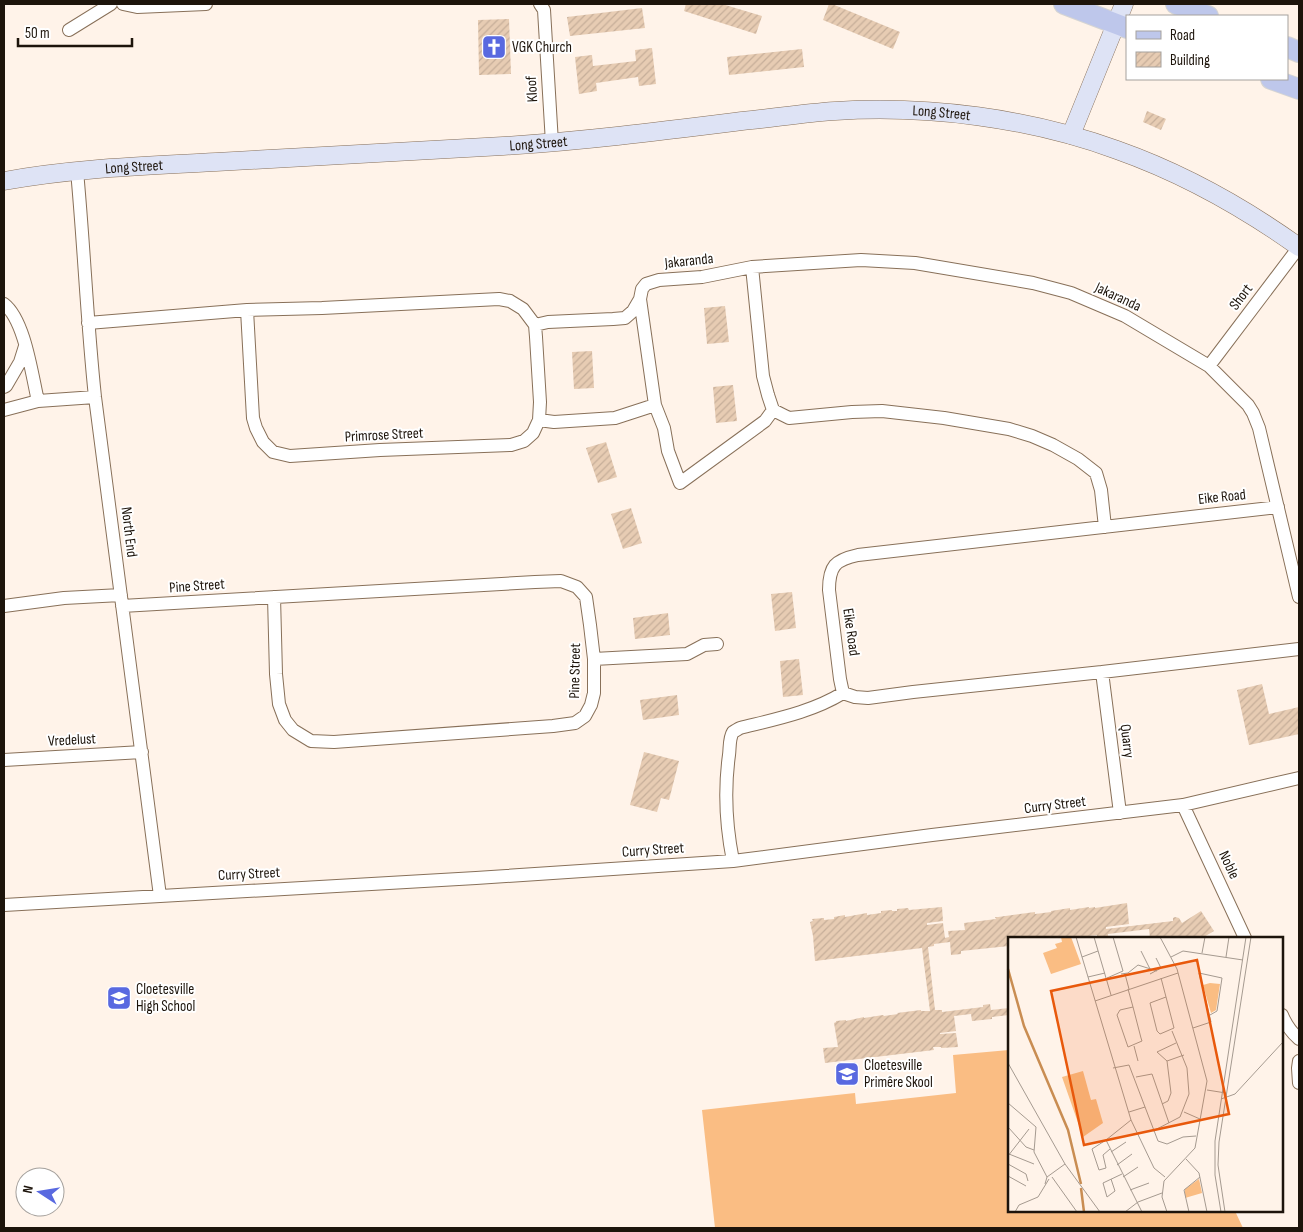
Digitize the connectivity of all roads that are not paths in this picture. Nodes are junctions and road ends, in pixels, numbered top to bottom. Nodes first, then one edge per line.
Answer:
1 (111, 4) edge
2 (123, 4) edge
3 (206, 4) edge
4 (540, 4) edge
5 (1064, 4) edge
6 (1124, 4) edge
7 (1179, 7) edge
8 (1205, 15) edge
9 (1121, 26) edge
10 (69, 30) dead end
11 (1274, 80) edge
12 (1299, 89) edge
13 (1071, 135) junction
14 (552, 143) junction
15 (77, 171) junction
16 (4, 181) edge
17 (1299, 247) edge
18 (752, 268) junction
19 (640, 299) junction
20 (4, 304) edge
21 (247, 310) junction
22 (88, 323) junction
23 (535, 325) junction
24 (26, 344) junction
25 (1209, 366) junction
26 (4, 387) edge
27 (96, 397) junction
28 (38, 401) junction
29 (655, 405) junction
30 (4, 410) edge
31 (773, 410) junction
32 (540, 420) junction
33 (1278, 507) junction
34 (1105, 527) junction
35 (274, 597) junction
36 (1299, 597) edge
37 (121, 600) junction
38 (4, 606) edge
39 (717, 644) dead end
40 (1299, 649) edge
41 (594, 659) junction
42 (1102, 672) junction
43 (844, 693) junction
44 (142, 752) junction
45 (4, 760) edge
46 (1299, 778) edge
47 (1183, 805) junction
48 (1120, 814) junction
49 (733, 861) junction
50 (160, 896) junction
51 (4, 905) edge
52 (1245, 937) edge
53 (1283, 1017) edge
54 (1299, 1039) edge
55 (1299, 1060) edge
56 (1299, 1083) edge

1 - 10 street
2 - 3 street
4 - 14 street, Kloof
5 - 9 main road
6 - 9 street
7 - 8 main road
9 - 13 street
11 - 12 main road
13 - 14 street, Long Street
13 - 17 street, Long Street
14 - 15 street, Long Street
15 - 16 street, Long Street
15 - 22 street, North End
17 - 25 street, Short
18 - 19 street, Jakaranda
18 - 25 street, Jakaranda
18 - 31 street
19 - 23 street
19 - 29 street
20 - 24 street
21 - 22 street
21 - 23 street
21 - 32 street, Primrose Street
22 - 27 street, North End
23 - 32 street
24 - 26 street
24 - 28 street
25 - 33 street, Jakaranda
27 - 28 street
27 - 37 street, North End
28 - 30 street
29 - 31 street
29 - 32 street
31 - 34 street
33 - 34 street, Eike Road
33 - 36 street, Jakaranda
34 - 43 street, Eike Road
35 - 37 street, Pine Street
35 - 41 street, Pine Street
35 - 41 street, Pine Street
37 - 38 street, Pine Street
37 - 44 street, North End
39 - 41 street
40 - 42 street
42 - 43 street
42 - 48 street, Quarry
43 - 49 street
44 - 45 street, Vredelust
44 - 50 street, North End
46 - 47 street, Curry Street
47 - 48 street, Curry Street
47 - 52 street, Noble
48 - 49 street, Curry Street
49 - 50 street, Curry Street
50 - 51 street, Curry Street
53 - 54 street
55 - 56 street

